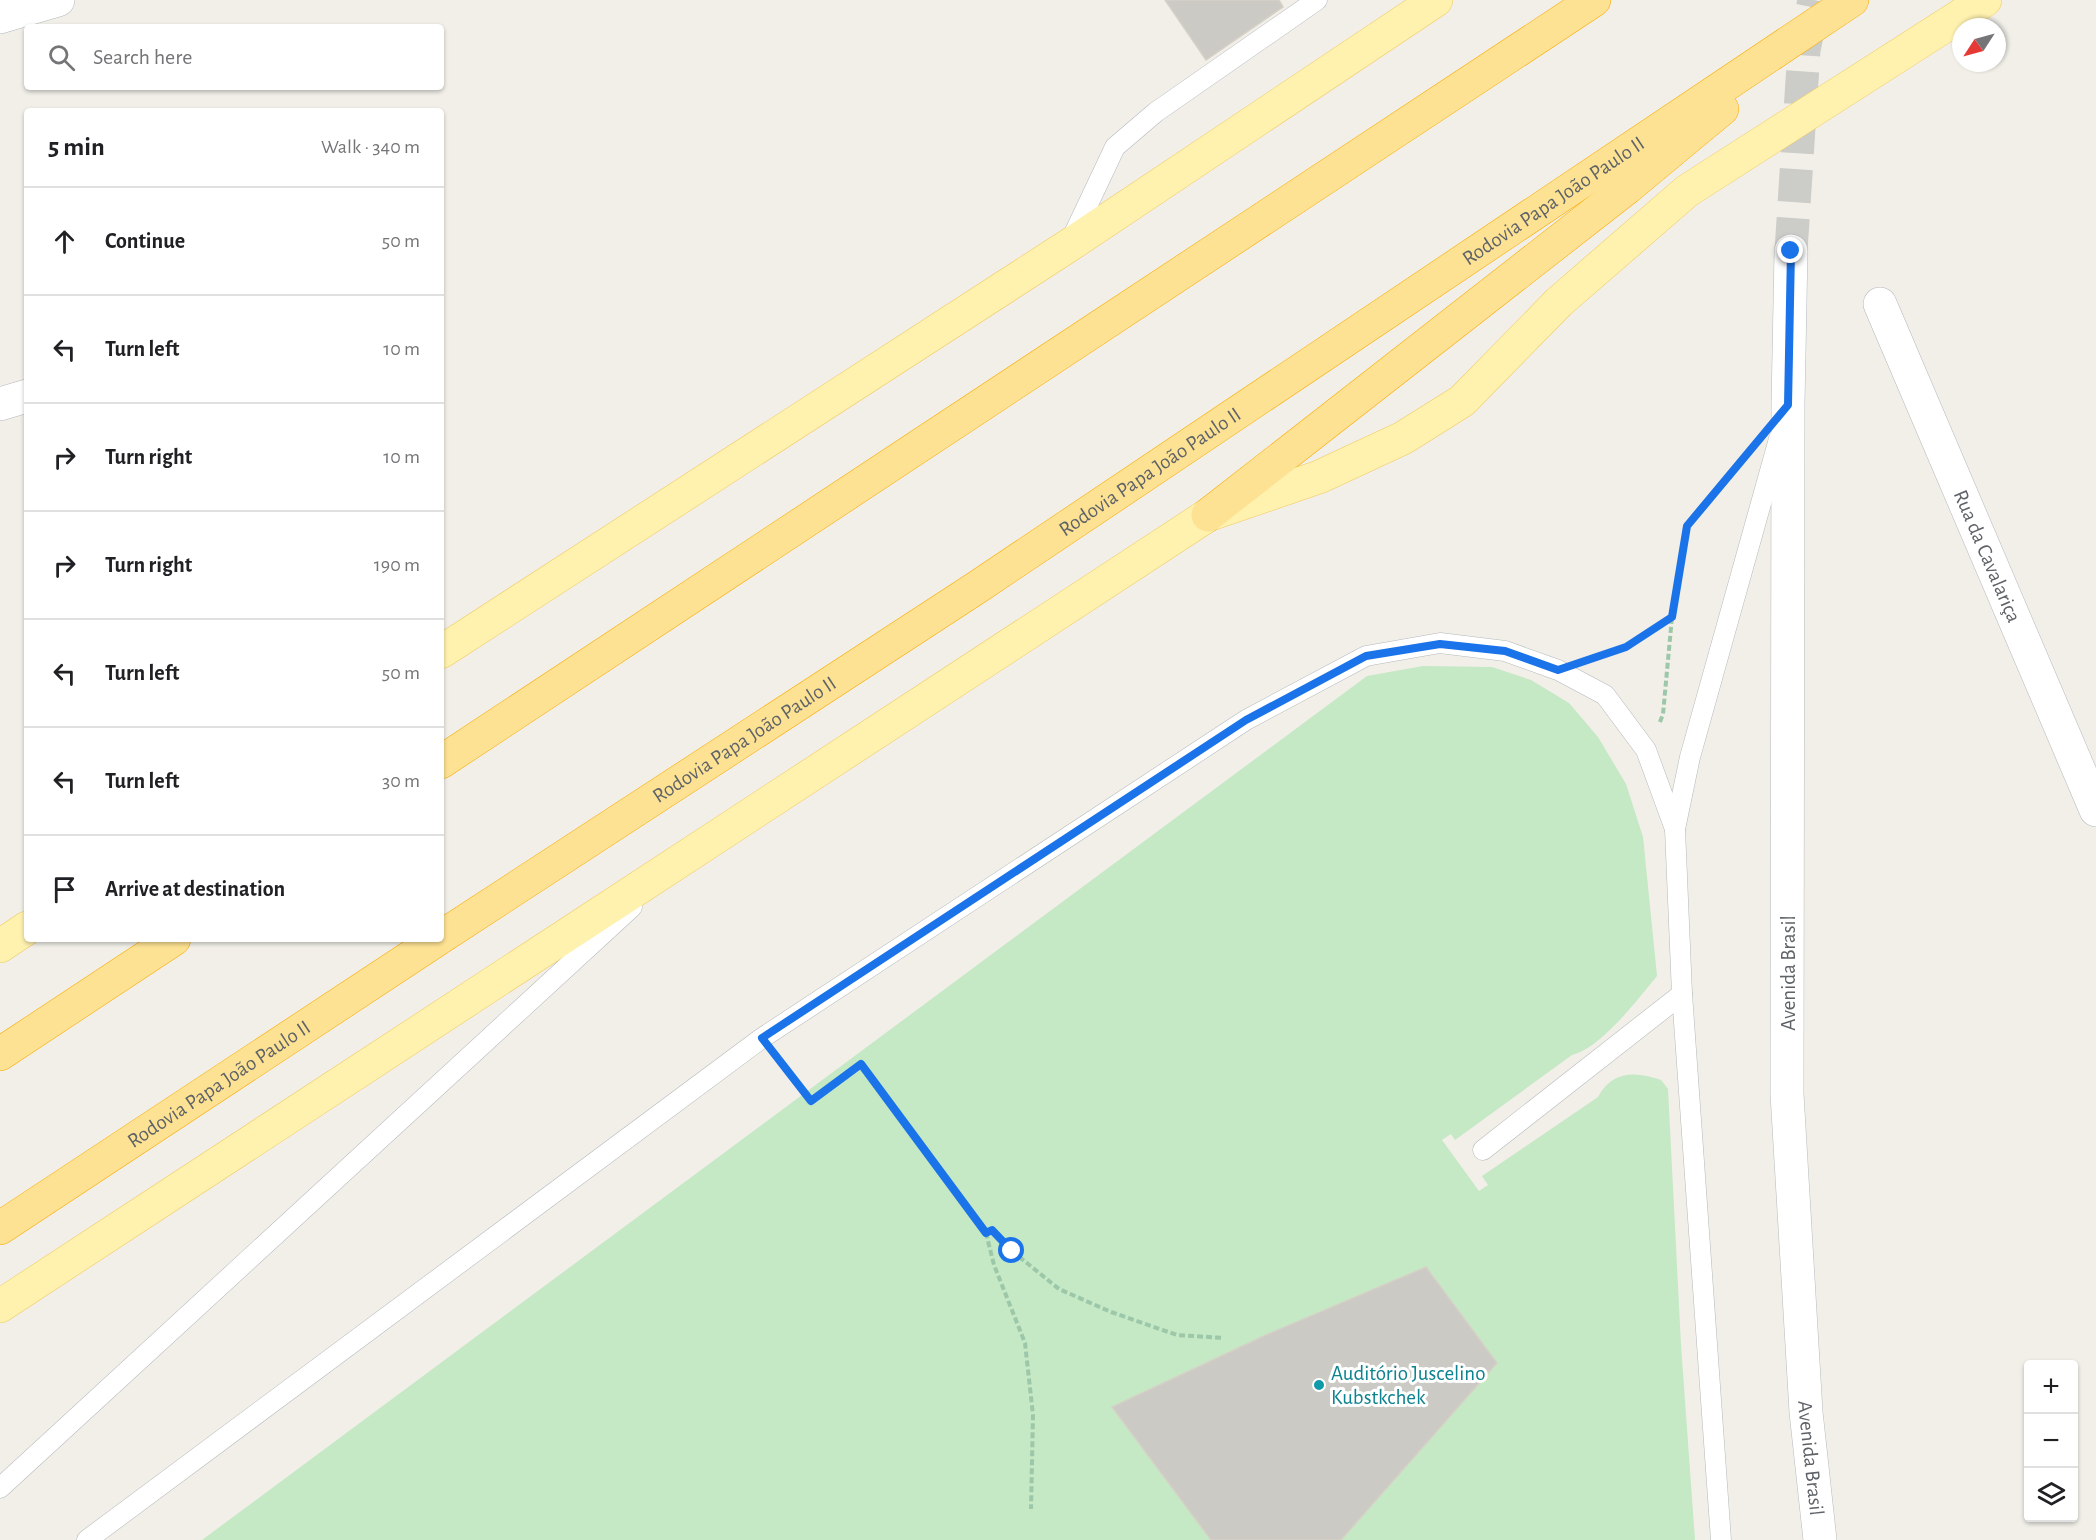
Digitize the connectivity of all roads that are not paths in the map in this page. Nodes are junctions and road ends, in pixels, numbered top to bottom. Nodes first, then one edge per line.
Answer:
1 (58, 0) edge
2 (1317, 0) edge
3 (1436, 0) edge
4 (1594, 0) edge
5 (1853, 0) edge
6 (1984, 0) edge
7 (0, 17) edge
8 (1068, 246) junction
9 (1791, 251) tunnel mouth
10 (1880, 304) dead end
11 (24, 397) edge
12 (0, 404) edge
13 (1788, 405) junction
14 (1208, 515) junction
15 (444, 650) edge
16 (444, 760) edge
17 (2096, 810) edge
18 (1675, 829) junction
19 (687, 856) junction
20 (24, 930) edge
21 (444, 935) edge
22 (169, 942) edge
23 (434, 942) edge
24 (0, 946) edge
25 (1682, 994) junction
26 (0, 1054) edge
27 (1483, 1150) dead end
28 (0, 1228) edge
29 (0, 1306) edge
30 (0, 1488) edge
31 (87, 1540) edge
32 (1720, 1540) edge
33 (1820, 1540) edge

1 - 7 street
2 - 8 lane
3 - 8 main road
4 - 16 highway
5 - 14 highway
5 - 21 highway, Rodovia Papa João Paulo II
6 - 14 main road
8 - 15 main road
9 - 13 street, Avenida Brasil
10 - 17 street, Rua da Cavalariça
11 - 12 street
13 - 18 lane
13 - 33 street, Avenida Brasil
14 - 19 main road
18 - 25 lane
18 - 31 lane
19 - 29 main road
19 - 30 lane
20 - 24 main road
22 - 26 highway
23 - 28 highway, Rodovia Papa João Paulo II
25 - 27 lane
25 - 32 lane

